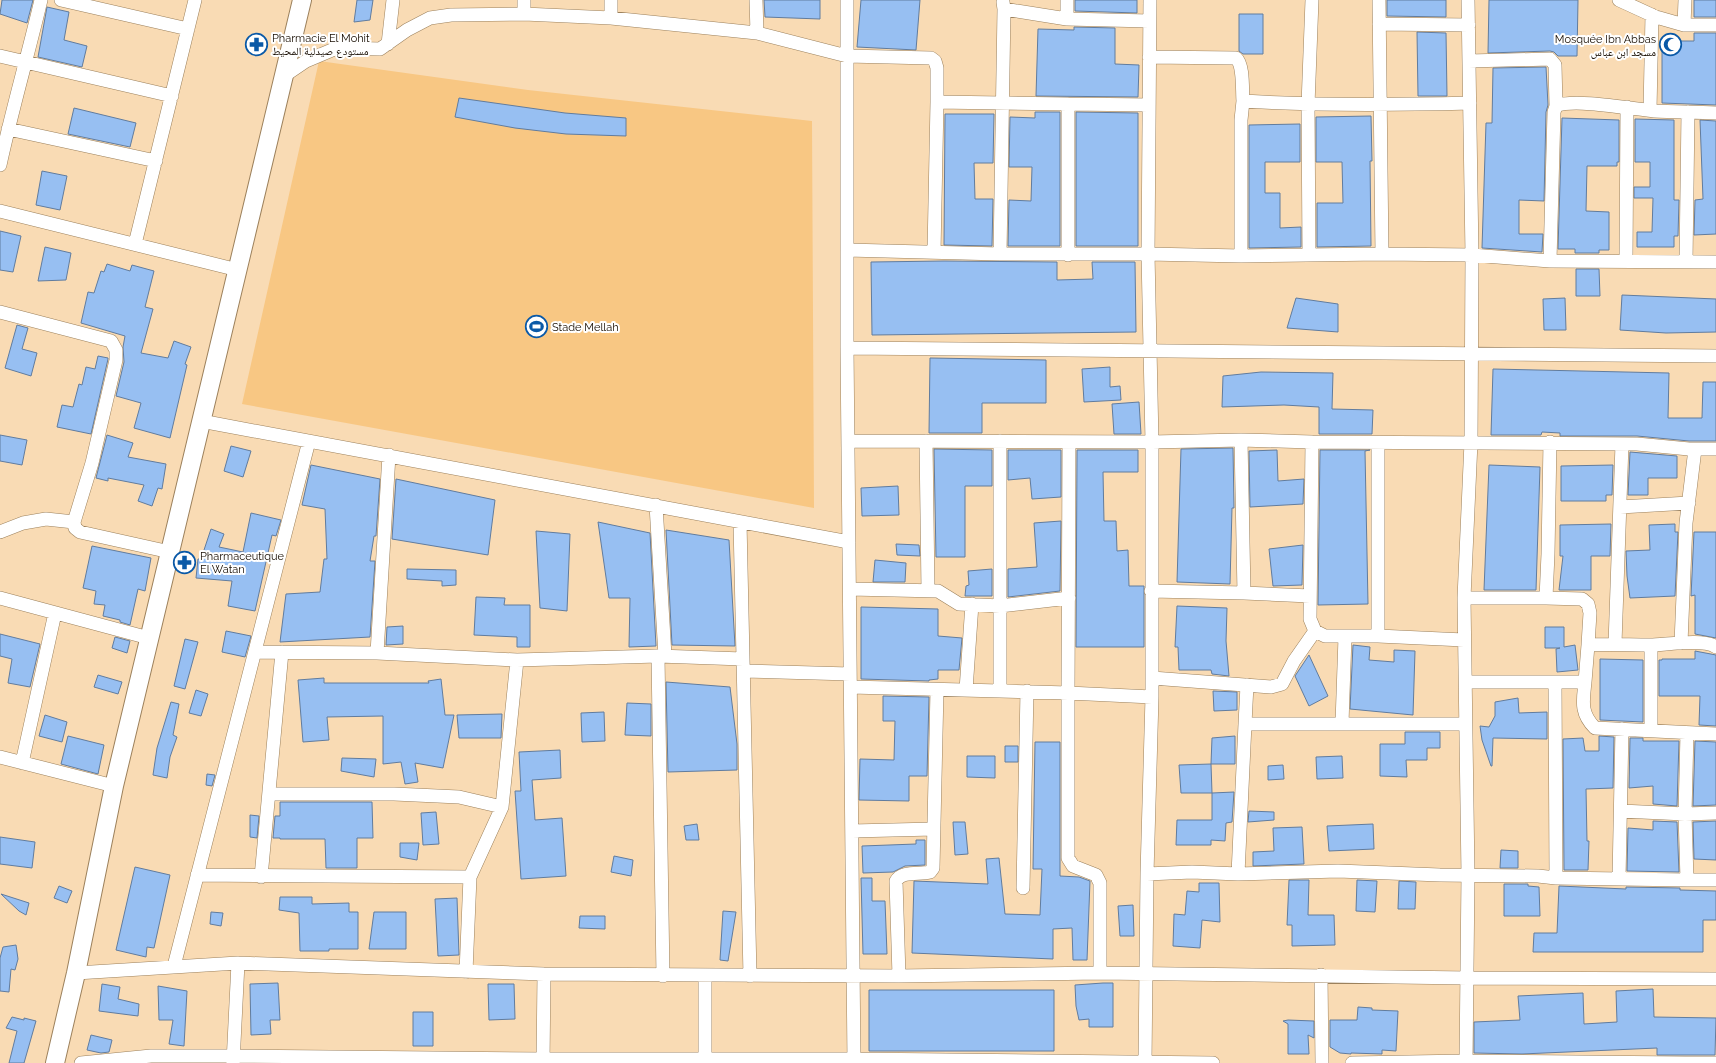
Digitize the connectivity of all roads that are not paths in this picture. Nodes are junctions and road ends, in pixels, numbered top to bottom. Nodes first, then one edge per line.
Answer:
1 (41, 0) edge
2 (61, 0) edge
3 (195, 0) edge
4 (302, 0) edge
5 (393, 0) edge
6 (524, 0) edge
7 (611, 0) edge
8 (756, 0) edge
9 (847, 0) edge
10 (1067, 0) edge
11 (1150, 0) edge
12 (1312, 0) edge
13 (1379, 0) edge
14 (1468, 0) edge
15 (1621, 0) edge
16 (1685, 0) edge
17 (1004, 5) edge
18 (524, 14) junction
19 (1652, 15) junction
20 (611, 18) junction
21 (1067, 19) junction
22 (1149, 21) junction
23 (1379, 24) junction
24 (1469, 25) junction
25 (1684, 25) junction
26 (1716, 25) edge
27 (188, 29) junction
28 (757, 33) junction
29 (388, 44) junction
30 (0, 56) edge
31 (847, 56) junction
32 (1149, 57) junction
33 (1470, 61) junction
34 (27, 63) junction
35 (284, 76) junction
36 (172, 96) junction
37 (1243, 101) junction
38 (936, 102) junction
39 (1470, 103) junction
40 (1002, 104) junction
41 (1068, 104) junction
42 (1149, 105) junction
43 (1308, 105) junction
44 (1379, 106) junction
45 (1556, 106) junction
46 (1627, 107) junction
47 (1650, 110) junction
48 (1688, 112) junction
49 (1716, 113) edge
50 (8, 129) junction
51 (156, 161) junction
52 (0, 165) edge
53 (0, 211) edge
54 (135, 244) junction
55 (847, 250) junction
56 (934, 252) junction
57 (1000, 254) junction
58 (1148, 254) junction
59 (1382, 254) junction
60 (1068, 255) junction
61 (1309, 255) junction
62 (1472, 255) junction
63 (1242, 256) junction
64 (1550, 261) junction
65 (1626, 261) junction
66 (1686, 262) junction
67 (1716, 262) edge
68 (238, 270) junction
69 (0, 312) edge
70 (847, 348) junction
71 (1149, 351) junction
72 (1471, 354) junction
73 (1716, 356) edge
74 (201, 421) junction
75 (1241, 440) junction
76 (310, 441) junction
77 (848, 441) junction
78 (926, 441) junction
79 (1000, 441) junction
80 (1069, 442) junction
81 (1152, 442) junction
82 (1312, 442) junction
83 (1471, 442) junction
84 (1550, 442) junction
85 (1378, 443) junction
86 (1622, 444) junction
87 (1695, 449) junction
88 (1716, 449) edge
89 (389, 455) junction
90 (1689, 503) junction
91 (656, 505) junction
92 (1620, 507) junction
93 (74, 522) junction
94 (740, 522) junction
95 (0, 532) edge
96 (849, 542) junction
97 (170, 552) junction
98 (850, 589) junction
99 (928, 590) junction
100 (1152, 591) junction
101 (1244, 592) junction
102 (1310, 596) junction
103 (0, 598) edge
104 (1069, 598) junction
105 (1464, 598) junction
106 (1546, 598) junction
107 (972, 604) junction
108 (1000, 606) junction
109 (55, 613) junction
110 (1315, 631) junction
111 (1378, 636) junction
112 (1345, 637) junction
113 (149, 638) junction
114 (1464, 640) junction
115 (1682, 643) junction
116 (1615, 644) junction
117 (1588, 645) junction
118 (1651, 645) junction
119 (1716, 647) edge
120 (255, 652) junction
121 (282, 652) junction
122 (377, 653) junction
123 (661, 656) junction
124 (517, 660) junction
125 (743, 665) junction
126 (1152, 678) junction
127 (851, 680) junction
128 (1466, 682) junction
129 (1555, 682) junction
130 (1585, 682) junction
131 (1247, 685) junction
132 (937, 690) junction
133 (966, 690) junction
134 (1000, 690) junction
135 (1027, 691) junction
136 (1068, 693) junction
137 (1152, 697) junction
138 (1342, 723) junction
139 (1245, 724) junction
140 (1465, 724) junction
141 (1622, 729) junction
142 (1651, 730) junction
143 (1687, 733) junction
144 (1716, 734) edge
145 (0, 757) edge
146 (22, 763) junction
147 (114, 786) junction
148 (269, 794) junction
149 (502, 807) junction
150 (1621, 811) junction
151 (1716, 813) edge
152 (1685, 814) junction
153 (934, 828) junction
154 (852, 831) junction
155 (1147, 874) junction
156 (1238, 874) junction
157 (196, 875) junction
158 (1468, 875) junction
159 (261, 877) junction
160 (470, 878) junction
161 (1556, 878) junction
162 (1620, 878) junction
163 (1687, 880) junction
164 (1716, 880) edge
165 (1023, 888) dead end
166 (238, 963) junction
167 (174, 966) junction
168 (466, 972) junction
169 (76, 973) junction
170 (1100, 973) junction
171 (544, 974) junction
172 (1146, 974) junction
173 (1321, 975) junction
174 (663, 976) junction
175 (705, 976) junction
176 (750, 976) junction
177 (854, 976) junction
178 (899, 976) junction
179 (1468, 978) junction
180 (1716, 979) edge
181 (151, 1059) edge
182 (233, 1059) edge
183 (705, 1059) junction
184 (309, 1060) edge
185 (447, 1060) edge
186 (543, 1061) edge
187 (854, 1061) edge
188 (1145, 1062) edge
189 (1466, 1062) edge
190 (55, 1063) edge
191 (81, 1063) edge
192 (1213, 1063) edge
193 (1322, 1063) edge
194 (1352, 1063) edge
195 (1685, 1063) edge
196 (1716, 1063) edge

1 - 34 street
2 - 27 street
3 - 27 street
4 - 35 main road
5 - 29 street
6 - 18 street
7 - 20 street
8 - 28 street
9 - 31 street
10 - 21 street
11 - 22 street
12 - 43 street
13 - 23 street
14 - 24 street
15 - 19 street
16 - 25 street
17 - 21 street
17 - 40 street
18 - 20 street
18 - 29 street
19 - 25 street
19 - 47 street
20 - 28 street
21 - 22 street
22 - 32 street
23 - 24 street
23 - 44 street
24 - 33 street
25 - 26 street
27 - 36 street
28 - 31 street
29 - 35 street
30 - 34 street
31 - 38 street
31 - 55 street
32 - 37 street
32 - 42 street
33 - 39 street
33 - 45 street
34 - 36 street
34 - 50 street
35 - 68 main road
36 - 51 street
37 - 43 street
37 - 63 street
38 - 40 street
38 - 56 street
39 - 44 street
39 - 62 street
40 - 41 street
40 - 57 street
41 - 42 street
41 - 60 street
42 - 58 street
43 - 44 street
43 - 61 street
44 - 59 street
45 - 46 street
45 - 64 street
46 - 47 street
46 - 65 street
47 - 48 street
48 - 49 street
48 - 66 street
50 - 51 street
50 - 52 street
51 - 54 street
53 - 54 street
54 - 68 street
55 - 56 street
55 - 70 street
56 - 57 street
57 - 60 street
58 - 60 street
58 - 63 street
58 - 71 street
59 - 61 street
59 - 62 street
61 - 63 street
62 - 64 street
62 - 72 street
64 - 65 street
65 - 66 street
66 - 67 street
68 - 74 main road
69 - 93 street
70 - 71 street
70 - 77 street
71 - 72 street
71 - 81 street
72 - 73 street
72 - 83 street
74 - 76 street
74 - 97 main road
75 - 81 street
75 - 82 street
75 - 101 street
76 - 89 street
76 - 120 street
77 - 78 street
77 - 96 street
78 - 79 street
78 - 99 street
79 - 80 street
79 - 108 street
80 - 81 street
80 - 104 street
81 - 100 street
82 - 85 street
82 - 102 street
83 - 84 street
83 - 85 street
83 - 105 street
84 - 86 street
84 - 106 street
85 - 111 street
86 - 87 street
86 - 92 street
87 - 88 street
87 - 90 street
89 - 91 street
89 - 122 street
90 - 92 street
90 - 115 street
91 - 94 street
91 - 123 street
92 - 116 street
93 - 95 street
93 - 97 street
94 - 96 street
94 - 125 street
96 - 98 street
97 - 113 main road
98 - 99 street
98 - 127 street
99 - 107 street
100 - 101 street
100 - 126 street
101 - 102 street
102 - 110 street
103 - 109 street
104 - 108 street
104 - 136 street
105 - 106 street
105 - 114 street
106 - 117 street
107 - 108 street
107 - 133 street
108 - 134 street
109 - 113 street
109 - 146 street
110 - 112 street
110 - 131 street
111 - 112 street
111 - 114 street
112 - 138 street
113 - 147 main road
114 - 128 street
115 - 118 street
115 - 119 street
116 - 117 street
116 - 118 street
117 - 130 street
118 - 142 street
120 - 121 street
120 - 157 street
121 - 122 street
121 - 148 street
122 - 124 street
123 - 124 street
123 - 125 street
123 - 174 street
124 - 149 street
125 - 127 street
125 - 176 street
126 - 131 street
126 - 137 street
127 - 132 street
127 - 154 street
128 - 129 street
128 - 140 street
129 - 130 street
129 - 161 street
130 - 141 street
131 - 139 street
132 - 133 street
132 - 153 street
133 - 134 street
134 - 135 street
135 - 136 street
135 - 165 street
136 - 137 street
136 - 170 street
137 - 155 street
138 - 139 street
138 - 140 street
139 - 156 street
140 - 158 street
141 - 142 street
141 - 150 street
142 - 143 street
143 - 144 street
143 - 152 street
145 - 146 street
146 - 147 street
147 - 169 main road
148 - 149 street
148 - 159 street
149 - 160 street
150 - 152 street
150 - 162 street
151 - 152 street
152 - 163 street
153 - 154 street
153 - 178 street
154 - 177 street
155 - 156 street
155 - 172 street
156 - 158 street
157 - 159 street
157 - 167 street
158 - 161 street
158 - 179 street
159 - 160 street
160 - 168 street
161 - 162 street
162 - 163 street
163 - 164 street
166 - 167 street
166 - 168 street
166 - 182 street
167 - 169 street
168 - 171 street
169 - 190 main road
170 - 172 street
170 - 178 street
171 - 174 street
171 - 186 street
172 - 173 street
172 - 188 street
173 - 179 street
173 - 193 street
174 - 175 street
175 - 176 street
175 - 183 street
176 - 177 street
177 - 178 street
177 - 187 street
179 - 180 street
179 - 189 street
181 - 182 street
181 - 191 street
182 - 184 street
183 - 186 street
183 - 187 street
184 - 185 street
185 - 186 street
187 - 188 street
188 - 192 street
189 - 194 street
189 - 195 street
195 - 196 street

